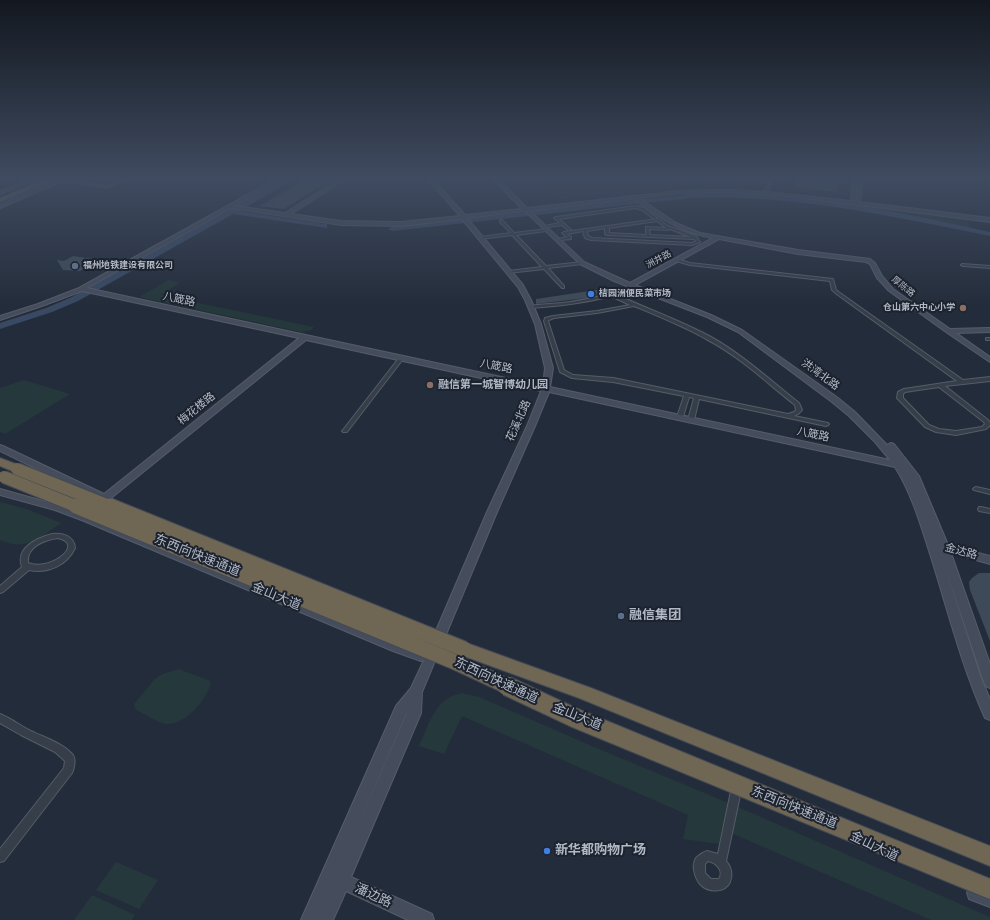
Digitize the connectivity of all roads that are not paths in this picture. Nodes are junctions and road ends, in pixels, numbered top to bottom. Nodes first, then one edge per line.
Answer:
1 (206, 221) edge
2 (327, 221) edge
3 (467, 221) joint
4 (500, 221) dead end
5 (539, 221) edge
6 (559, 221) edge
7 (652, 221) edge
8 (659, 221) edge
9 (670, 221) edge
10 (562, 224) junction
11 (679, 227) junction
12 (546, 228) junction
13 (607, 228) junction
14 (668, 228) junction
15 (569, 230) dead end
16 (585, 230) junction
17 (512, 234) junction
18 (648, 236) junction
19 (481, 238) junction
20 (697, 238) junction
21 (717, 238) junction
22 (561, 239) junction
23 (677, 260) junction
24 (582, 263) junction
25 (963, 265) dead end
26 (990, 267) edge
27 (544, 268) junction
28 (509, 272) junction
29 (633, 285) junction
30 (563, 288) dead end
31 (84, 290) junction
32 (613, 295) junction
33 (634, 305) junction
34 (531, 307) junction
35 (0, 319) edge
36 (990, 330) edge
37 (948, 331) junction
38 (304, 338) junction
39 (551, 338) junction
40 (541, 339) junction
41 (401, 358) junction
42 (990, 360) edge
43 (990, 379) edge
44 (962, 382) junction
45 (940, 386) junction
46 (546, 388) junction
47 (687, 395) junction
48 (696, 397) junction
49 (789, 416) junction
50 (680, 417) junction
51 (690, 420) junction
52 (826, 424) dead end
53 (345, 431) dead end
54 (0, 448) edge
55 (0, 462) edge
56 (898, 465) junction
57 (908, 467) junction
58 (2, 476) edge
59 (976, 488) dead end
60 (0, 492) edge
61 (990, 492) edge
62 (105, 498) junction
63 (981, 509) dead end
64 (990, 511) edge
65 (932, 544) junction
66 (944, 548) junction
67 (990, 560) edge
68 (27, 567) junction
69 (0, 590) edge
70 (441, 634) junction
71 (431, 659) junction
72 (990, 682) edge
73 (416, 692) junction
74 (990, 714) edge
75 (0, 718) edge
76 (737, 783) junction
77 (990, 847) edge
78 (990, 856) edge
79 (0, 857) edge
80 (722, 862) dead end
81 (342, 881) junction
82 (990, 890) edge
83 (990, 899) edge
84 (309, 920) edge
85 (325, 920) edge
86 (426, 920) edge

1 - 31 main road
2 - 3 main road
3 - 19 main road, 花溪北路
4 - 17 street
5 - 12 main road, 洪湾北路
6 - 10 street
7 - 13 street
8 - 14 street
9 - 11 main road, 厚陈路
10 - 12 street
10 - 15 street
11 - 14 street
11 - 21 main road, 厚陈路
12 - 17 street
12 - 22 main road, 洪湾北路
12 - 24 main road, 洪湾北路
13 - 16 street
13 - 18 street
14 - 18 street
14 - 20 street
16 - 20 street
16 - 22 street
17 - 19 street
17 - 27 street
18 - 20 street
19 - 28 main road, 花溪北路
21 - 23 main road, 洲井路
21 - 37 main road, 厚陈路
22 - 29 main road, 洪湾北路
23 - 29 main road, 洲井路
23 - 44 street
24 - 27 street
24 - 29 main road, 洪湾北路
25 - 26 street
27 - 28 street
27 - 30 street
28 - 34 main road, 花溪北路
29 - 32 street
29 - 56 main road, 洪湾北路
29 - 57 main road, 洪湾北路
31 - 35 main road
31 - 38 main road, 八箴路
32 - 33 street
32 - 34 street
33 - 39 street
33 - 49 street
34 - 40 main road, 花溪北路
36 - 37 main road
37 - 42 main road, 厚陈路
38 - 41 main road, 八箴路
38 - 62 main road, 梅花楼路
39 - 40 street
39 - 47 street
40 - 46 main road, 花溪北路
41 - 46 main road, 八箴路
41 - 53 street
43 - 44 street
44 - 45 street
45 - 45 street
46 - 50 main road, 八箴路
46 - 70 main road, 花溪北路
47 - 48 street
47 - 50 street
48 - 49 street
48 - 51 street
49 - 52 street
50 - 51 main road, 八箴路
51 - 56 main road, 八箴路
54 - 62 main road
55 - 78 highway, 东西向快速通道, bridge
56 - 57 main road, 八箴路
56 - 65 main road, 洪湾北路
57 - 66 main road, 洪湾北路
58 - 82 highway, 东西向快速通道, bridge
59 - 61 street
60 - 71 main road, 金山大道
62 - 70 main road
63 - 64 street
65 - 66 main road, 金达路
65 - 74 main road, 洪湾北路
66 - 67 main road, 金达路
66 - 72 main road, 洪湾北路
68 - 68 street
68 - 69 street
70 - 71 main road, 花溪北路
70 - 77 main road
71 - 73 main road, 花溪北路
71 - 76 main road, 金山大道
73 - 81 main road
73 - 84 main road
75 - 79 street
76 - 80 street
76 - 83 main road, 金山大道
81 - 85 main road
81 - 86 main road, 潘边路

